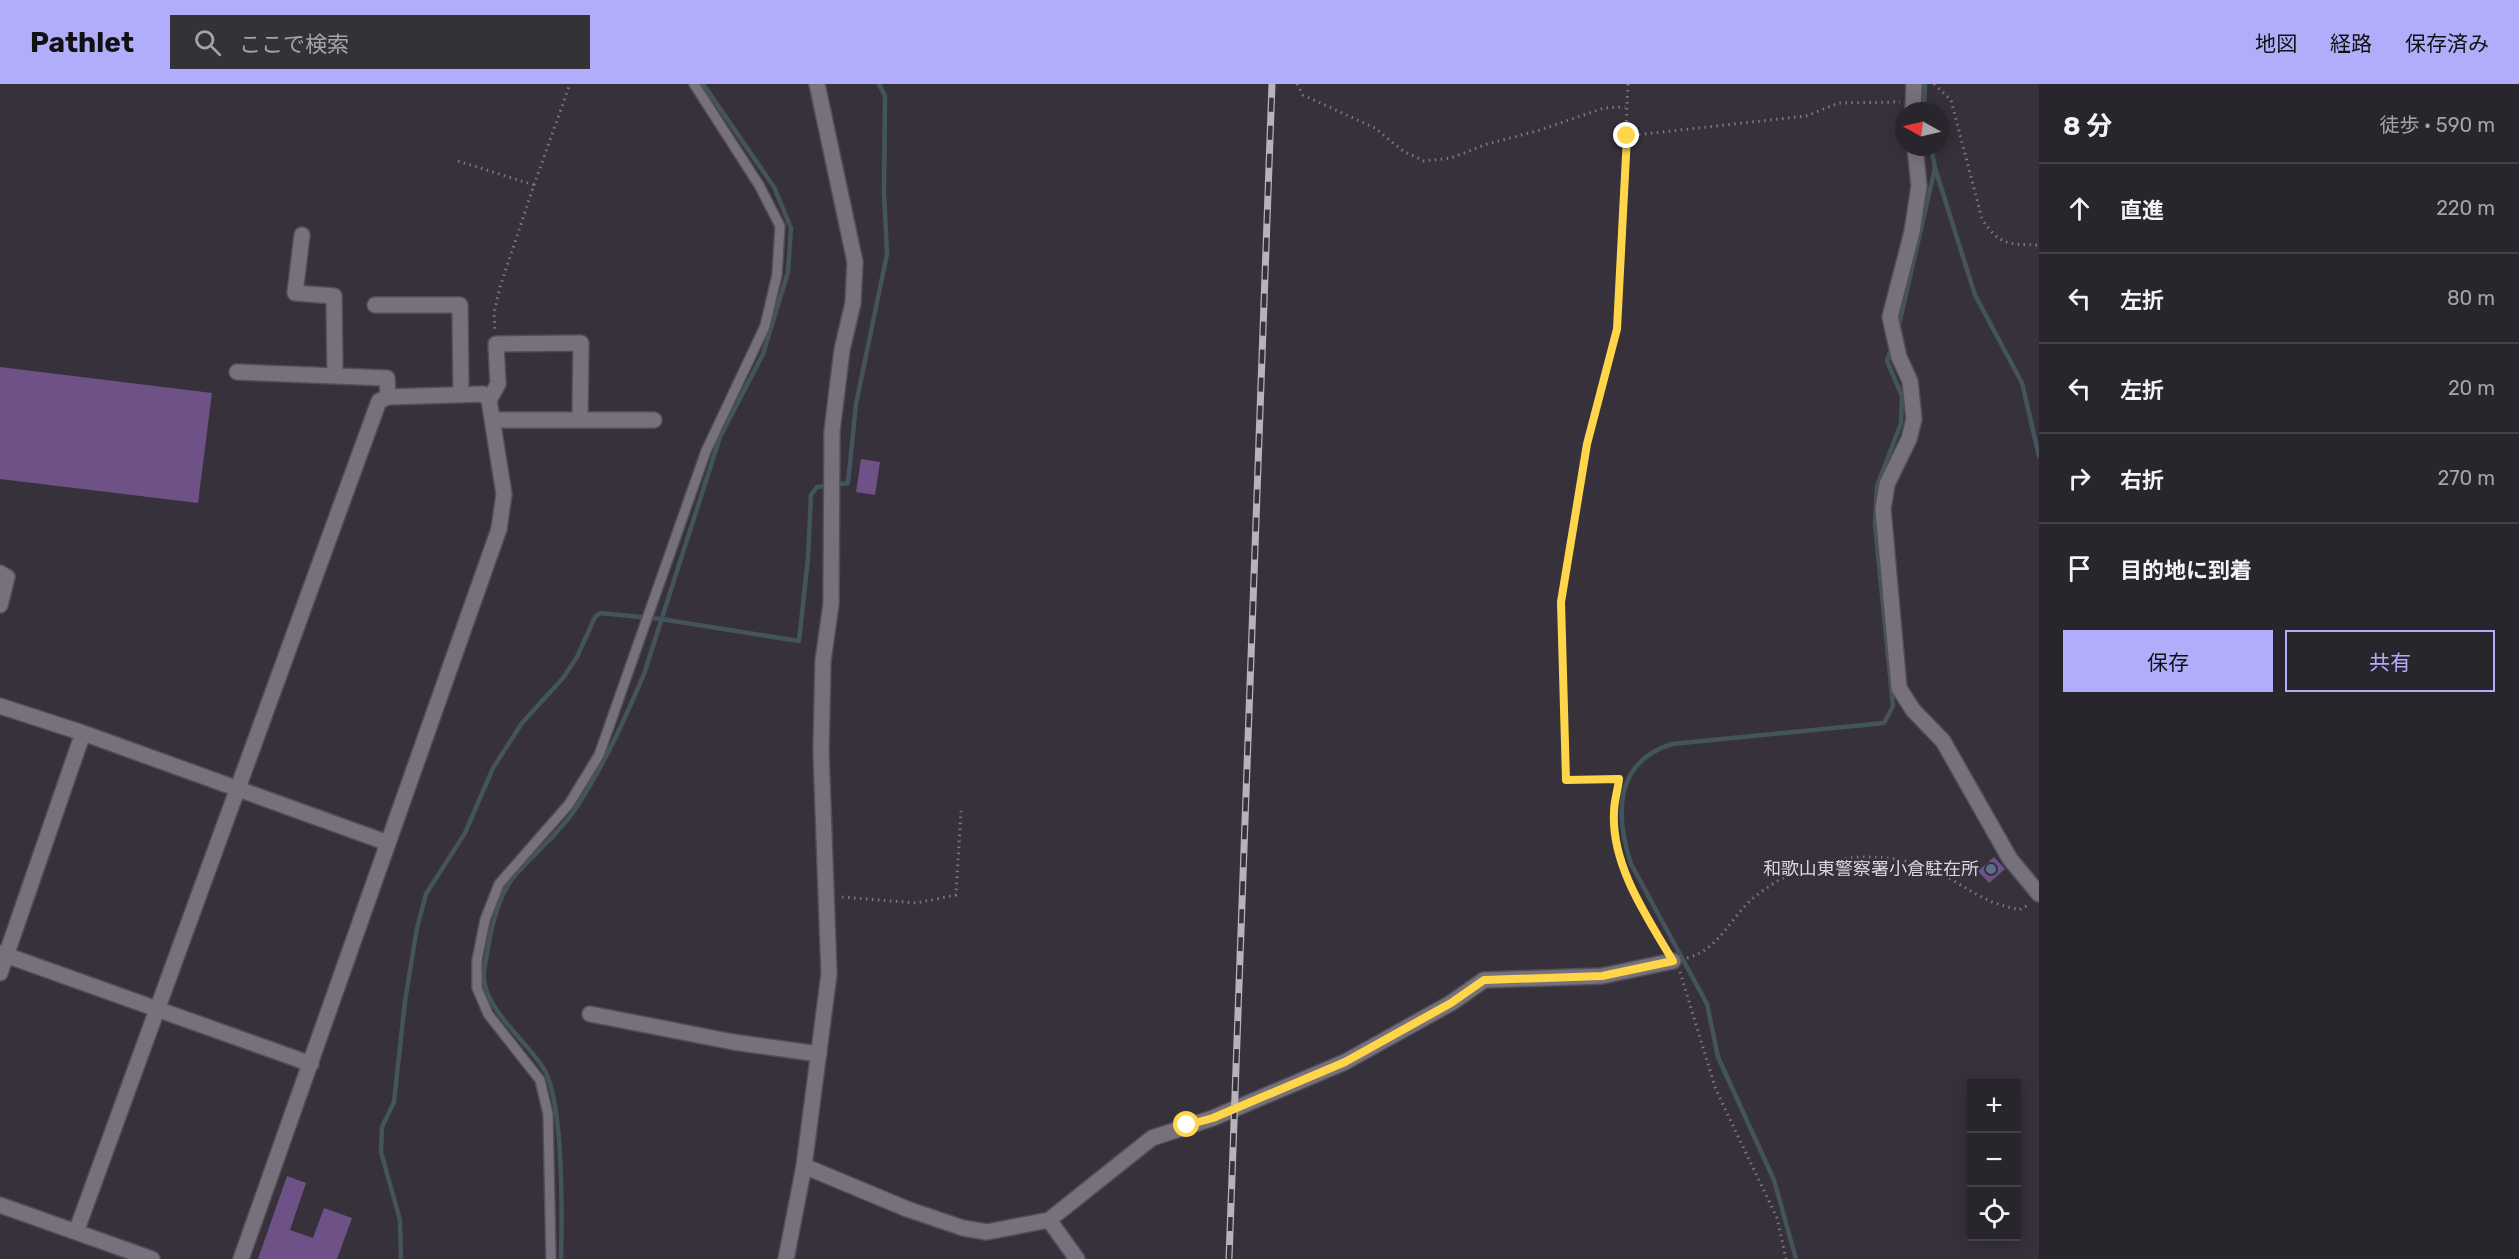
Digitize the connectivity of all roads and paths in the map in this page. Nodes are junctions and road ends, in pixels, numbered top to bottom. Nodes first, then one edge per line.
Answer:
1 (570, 84) edge
2 (694, 84) edge
3 (817, 84) edge
4 (1297, 84) edge
5 (1628, 84) edge
6 (1914, 84) edge
7 (1934, 84) edge
8 (1913, 102) edge
9 (1895, 105) edge
10 (1625, 106) junction
11 (1627, 136) junction
12 (1916, 156) edge
13 (458, 160) dead end
14 (534, 185) junction
15 (302, 235) dead end
16 (2039, 245) edge
17 (375, 305) dead end
18 (496, 344) junction
19 (237, 372) dead end
20 (335, 376) junction
21 (461, 395) junction
22 (388, 397) junction
23 (489, 400) junction
24 (493, 420) junction
25 (580, 420) junction
26 (654, 420) dead end
27 (0, 573) edge
28 (0, 605) edge
29 (0, 706) edge
30 (83, 733) junction
31 (236, 788) junction
32 (961, 811) dead end
33 (388, 843) junction
34 (2039, 894) edge
35 (828, 896) junction
36 (2039, 899) edge
37 (3, 954) edge
38 (1673, 961) junction
39 (0, 973) edge
40 (156, 1009) junction
41 (590, 1014) dead end
42 (819, 1054) junction
43 (311, 1064) junction
44 (804, 1166) junction
45 (0, 1205) edge
46 (1049, 1220) junction
47 (76, 1232) junction
48 (150, 1259) edge
49 (241, 1259) edge
50 (551, 1259) edge
51 (786, 1259) edge
52 (1077, 1259) edge
53 (1786, 1259) edge

1 - 14 path
2 - 50 lane
3 - 35 street
4 - 10 path
5 - 10 path
6 - 8 street
7 - 16 path
9 - 11 path
10 - 11 path
11 - 38 path
12 - 34 street
13 - 14 path
14 - 18 path
15 - 20 street
17 - 21 street
18 - 23 street
18 - 25 street
19 - 20 street
20 - 22 street
21 - 22 street
21 - 23 street
22 - 31 street
23 - 24 street
24 - 25 street
24 - 33 street
25 - 26 street
27 - 28 street
29 - 30 street
30 - 31 street
30 - 37 street
31 - 33 street
31 - 40 street
32 - 35 path
33 - 43 street
35 - 42 street
36 - 38 path
37 - 39 street
37 - 40 street
38 - 46 street
38 - 53 path
40 - 43 street
40 - 47 street
41 - 42 street
42 - 44 street
43 - 49 street
44 - 46 street
44 - 51 street
45 - 47 street
46 - 52 street
47 - 48 street

